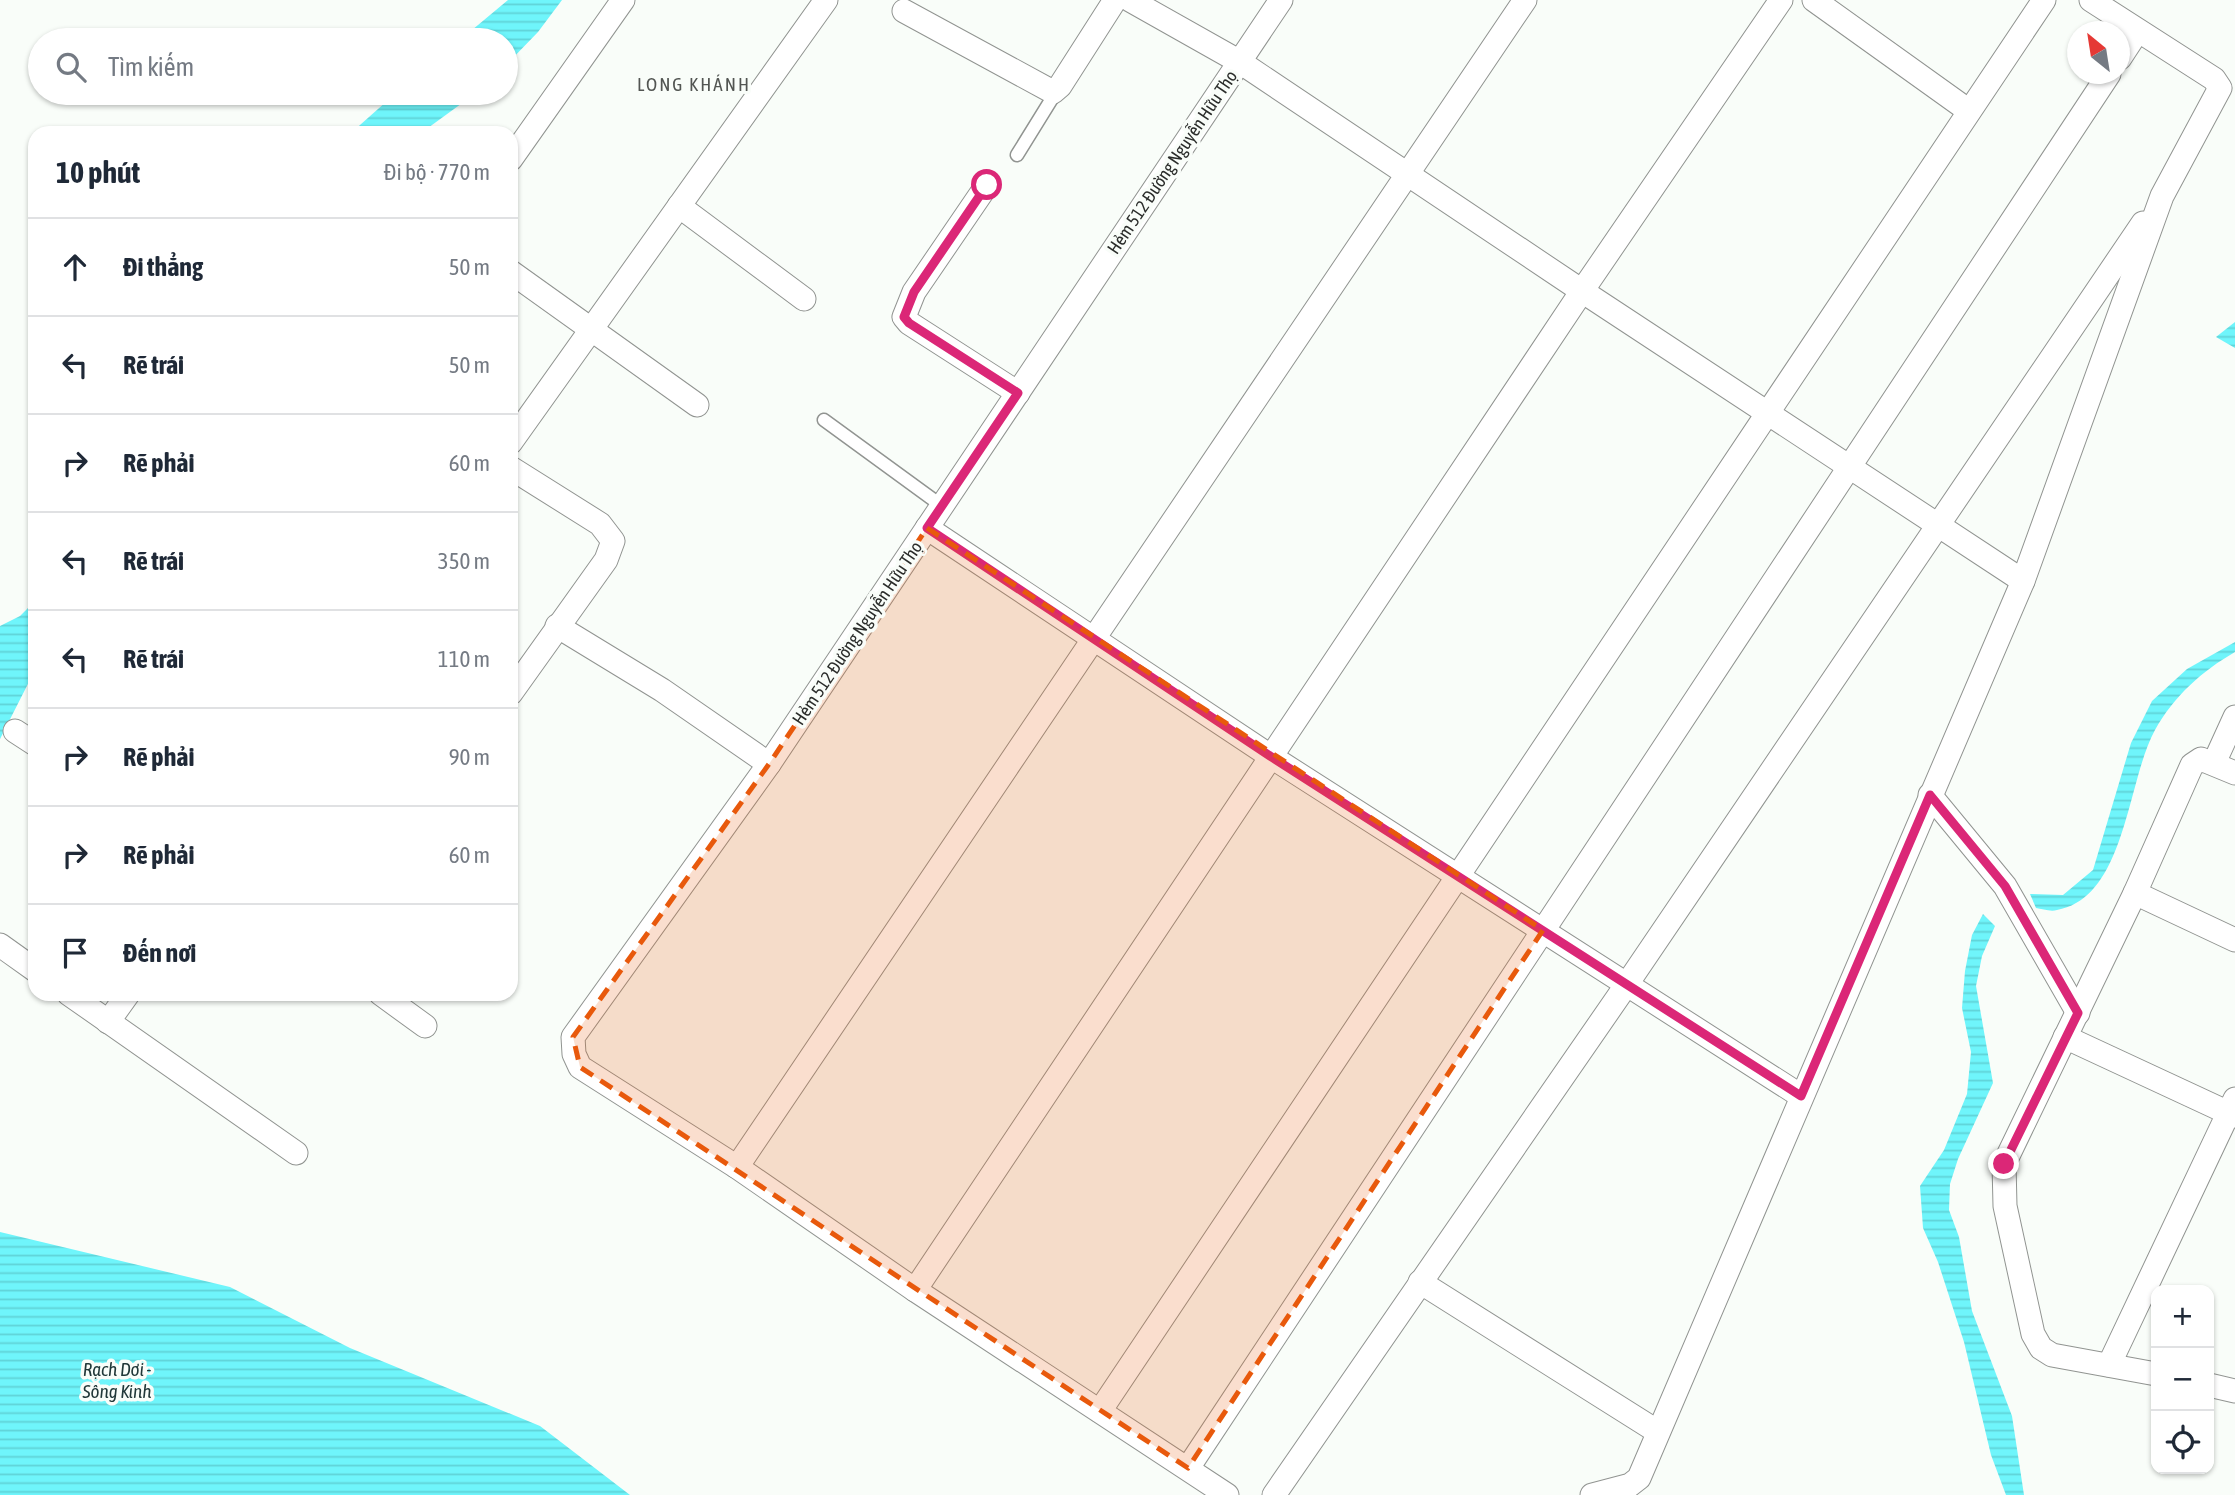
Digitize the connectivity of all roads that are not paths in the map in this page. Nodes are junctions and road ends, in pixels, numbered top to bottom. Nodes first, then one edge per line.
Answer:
1 (623, 0) edge
2 (826, 0) edge
3 (1115, 0) edge
4 (1130, 0) edge
5 (1281, 0) edge
6 (1525, 0) edge
7 (1781, 0) edge
8 (1814, 0) edge
9 (2044, 0) edge
10 (2091, 0) edge
11 (904, 11) dead end
12 (2137, 32) junction
13 (2130, 42) edge
14 (1240, 62) junction
15 (2102, 84) edge
16 (1056, 92) junction
17 (1969, 111) junction
18 (518, 149) edge
19 (1017, 155) dead end
20 (1407, 174) junction
21 (987, 185) dead end
22 (2162, 195) junction
23 (679, 206) junction
24 (518, 277) edge
25 (1581, 291) junction
26 (804, 299) dead end
27 (592, 329) junction
28 (1018, 393) junction
29 (697, 405) dead end
30 (1767, 413) junction
31 (824, 420) dead end
32 (518, 433) edge
33 (1849, 467) junction
34 (518, 472) edge
35 (942, 506) junction
36 (1938, 525) junction
37 (927, 528) junction
38 (2023, 580) junction
39 (557, 626) junction
40 (1094, 639) junction
41 (518, 683) edge
42 (2235, 717) edge
43 (15, 731) dead end
44 (28, 739) edge
45 (1270, 756) junction
46 (769, 764) junction
47 (2225, 768) edge
48 (1930, 795) junction
49 (1458, 876) junction
50 (2135, 893) junction
51 (1543, 930) junction
52 (2235, 940) edge
53 (0, 945) edge
54 (28, 965) edge
55 (1627, 984) junction
56 (79, 1001) edge
57 (123, 1001) edge
58 (391, 1001) edge
59 (2078, 1013) junction
60 (108, 1022) junction
61 (425, 1026) dead end
62 (2065, 1037) junction
63 (1801, 1096) junction
64 (2233, 1109) edge
65 (296, 1153) dead end
66 (737, 1167) junction
67 (1420, 1282) junction
68 (915, 1290) junction
69 (2109, 1365) junction
70 (2151, 1373) edge
71 (2214, 1386) edge
72 (2235, 1391) edge
73 (1100, 1411) junction
74 (1658, 1432) junction
75 (1188, 1468) junction
76 (1227, 1495) edge
77 (1274, 1495) edge
78 (1592, 1495) edge

1 - 18 street
2 - 23 street
3 - 16 street
4 - 14 street
5 - 14 street, Hẻm 512 Đường Nguyễn Hữu Thọ
6 - 20 street
7 - 25 street
8 - 17 street
9 - 17 street
10 - 12 street
11 - 16 street
12 - 13 street
12 - 22 street
14 - 20 street
14 - 28 street, Hẻm 512 Đường Nguyễn Hữu Thọ
15 - 33 street
16 - 19 lane
17 - 30 street
20 - 25 street
20 - 40 street
21 - 28 street
22 - 36 street
22 - 38 street
23 - 26 street
23 - 27 street
24 - 27 street
25 - 30 street
25 - 45 street
27 - 29 street
27 - 32 street
28 - 35 street, Hẻm 512 Đường Nguyễn Hữu Thọ
30 - 33 street
30 - 49 street
31 - 35 lane
33 - 36 street
33 - 51 street
34 - 39 street
35 - 37 street, Hẻm 512 Đường Nguyễn Hữu Thọ
36 - 38 street
36 - 55 street
37 - 40 street
37 - 46 street, Hẻm 512 Đường Nguyễn Hữu Thọ
38 - 48 street
39 - 41 street
39 - 46 street
40 - 45 street
40 - 66 street
42 - 47 street
43 - 44 street
45 - 49 street
45 - 68 street
46 - 66 street, Hẻm 512 Đường Nguyễn Hữu Thọ
47 - 50 street
48 - 59 street
48 - 63 street
49 - 51 street
49 - 73 street
50 - 52 street
50 - 59 street
51 - 55 street
51 - 75 street
53 - 54 street
55 - 63 street
55 - 67 street
56 - 60 street
57 - 60 street
58 - 61 street
59 - 62 street
60 - 65 street
62 - 64 street
62 - 69 street
63 - 74 street
64 - 69 street
66 - 68 street
67 - 74 street
67 - 77 street
68 - 73 street
69 - 70 street
71 - 72 street
73 - 75 street
74 - 78 street
75 - 76 street

